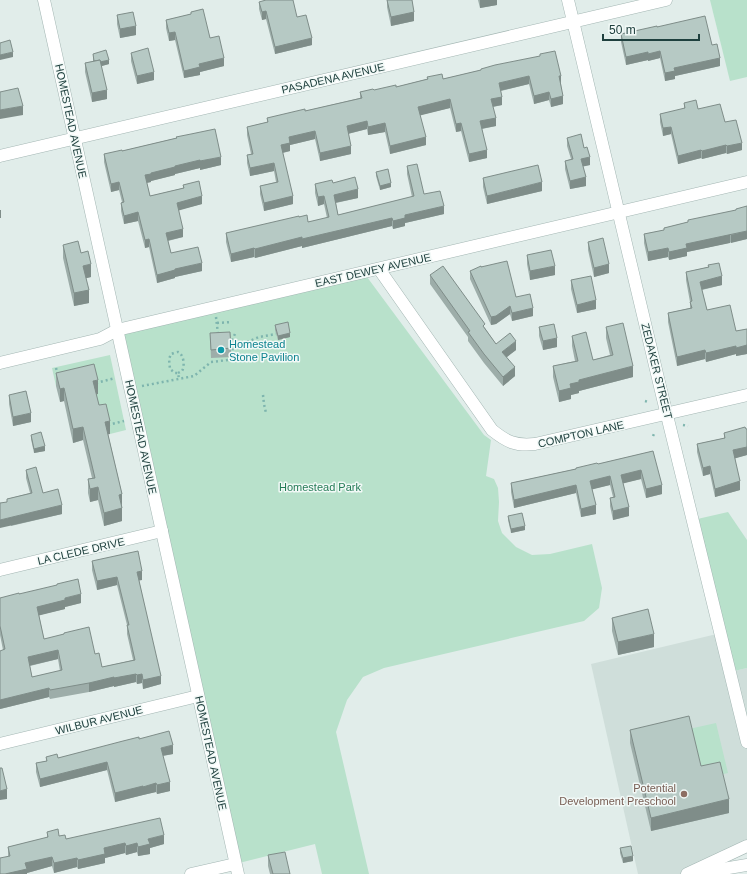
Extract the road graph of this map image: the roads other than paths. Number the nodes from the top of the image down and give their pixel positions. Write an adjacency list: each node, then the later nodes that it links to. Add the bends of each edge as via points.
1 (44, 0): 5 (street, HOMESTEAD AVENUE)
2 (568, 0): 4 (street, ZEDAKER STREET)
3 (666, 0): 4 (street, PASADENA AVENUE)
4 (573, 22): 5 (street, PASADENA AVENUE); 8 (street, ZEDAKER STREET)
5 (75, 138): 6 (street, PASADENA AVENUE); 10 (street, HOMESTEAD AVENUE)
6 (0, 156)
7 (747, 182): 8 (street, EAST DEWEY AVENUE)
8 (618, 212): 9 (street, EAST DEWEY AVENUE); 13 (street, ZEDAKER STREET)
9 (379, 269): 10 (street, EAST DEWEY AVENUE); 13 (street, COMPTON LANE, via 492,430 502,439 524,445 535,444)
10 (117, 330): 11 (street, EAST DEWEY AVENUE, via 100,339); 14 (street, HOMESTEAD AVENUE)
11 (0, 363)
12 (747, 395): 13 (street, COMPTON LANE)
13 (667, 414): 17 (street, ZEDAKER STREET)
14 (162, 531): 15 (street, LA CLEDE DRIVE); 16 (street, HOMESTEAD AVENUE)
15 (0, 570)
16 (198, 696): 18 (street, WILBUR AVENUE); 21 (street, HOMESTEAD AVENUE)
17 (747, 742)
18 (0, 744)
19 (747, 846): 23 (street)
20 (747, 865): 24 (street)
21 (236, 869): 22 (street)
22 (192, 874)
23 (687, 874)
24 (695, 874)

